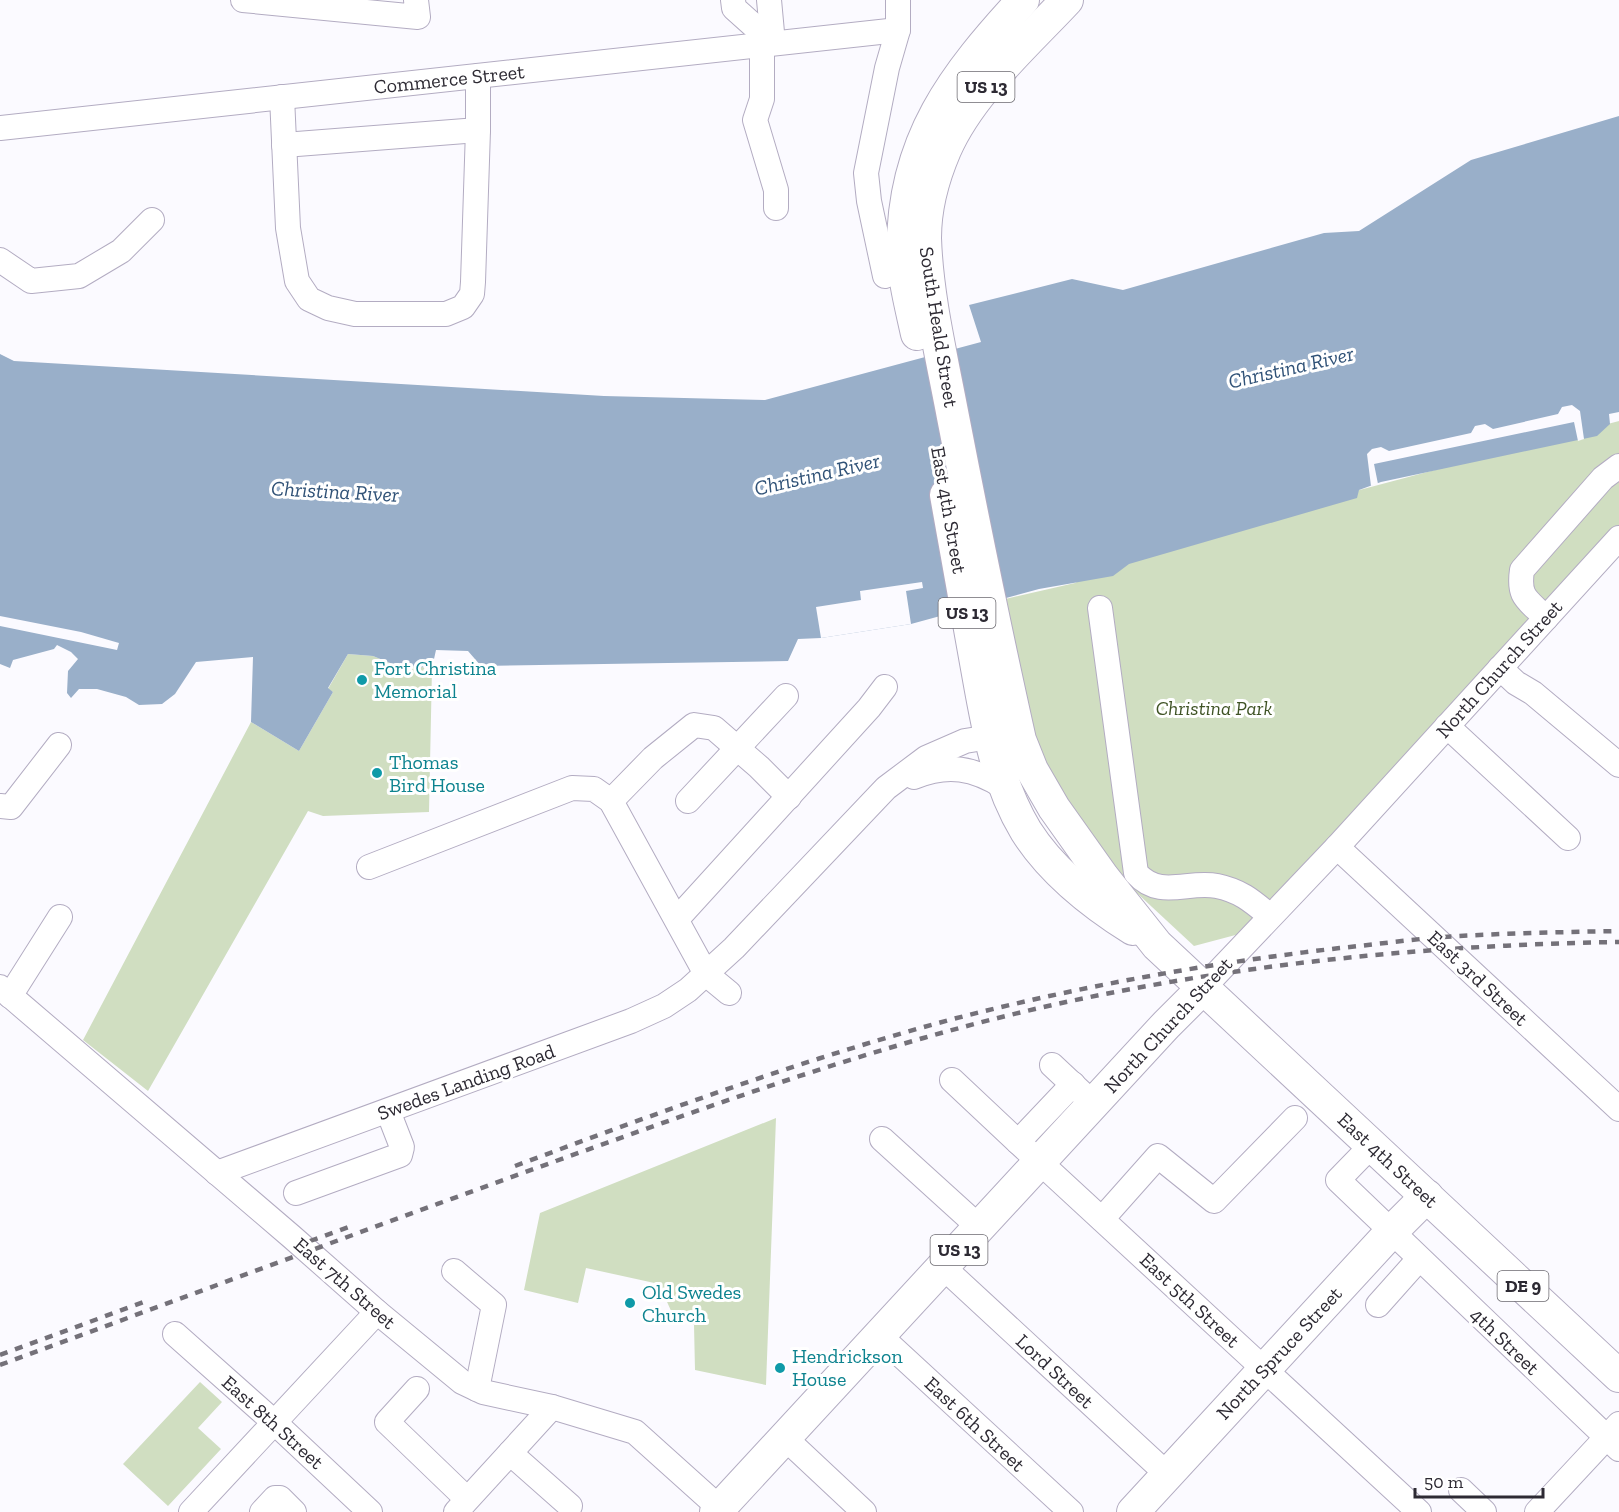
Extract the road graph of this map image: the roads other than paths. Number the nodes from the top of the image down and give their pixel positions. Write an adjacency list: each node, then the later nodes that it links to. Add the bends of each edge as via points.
1 (243, 0): 9 (street)
2 (416, 0): 9 (street, via 418,17)
3 (733, 0): 11 (street, via 734,8)
4 (769, 0): 11 (street)
5 (898, 0): 10 (street)
6 (1002, 0): 12 (main road)
7 (1023, 0): 12 (main road, South Heald Street / US 13)
8 (1067, 0): 18 (main road, South Heald Street / US 13, via 970,105)
9 (282, 2)
10 (898, 30): 11 (street, Commerce Street); 22 (street, via 866,173)
11 (768, 44): 13 (street, Commerce Street); 19 (street, via 762,99 755,120 776,190)
12 (968, 62): 18 (main road, South Heald Street / US 13, via 921,145)
13 (478, 76): 14 (street, Commerce Street); 16 (street)
14 (282, 97): 15 (street, Commerce Street); 17 (street)
15 (0, 128)
16 (478, 130): 17 (street); 17 (street, via 472,294 463,307 446,314 355,314 309,299 297,281 291,253)
17 (284, 145)
18 (919, 190): 27 (main road, South Heald Street / US 13, via 930,288); 31 (main road, East 4th Street / US 13, via 904,206 906,282)
19 (776, 208)
20 (152, 220): 21 (street, via 121,251 79,276 31,281)
21 (0, 260)
22 (885, 276)
23 (1619, 466): 26 (street, via 1602,478 1522,570 1520,587)
24 (1619, 538): 26 (street, North Church Street)
25 (1100, 608): 46 (street, via 1136,873 1160,888 1215,885 1238,892)
26 (1546, 618): 28 (street, North Church Street)
27 (995, 626): 33 (main road, East 4th Street / US 13)
28 (1500, 668): 32 (street, North Church Street); 36 (street)
29 (885, 687): 39 (street)
30 (786, 696): 35 (street)
31 (987, 723): 33 (street, Swedes Landing Road); 37 (main road, East 4th Street / US 13); 38 (street, Swedes Landing Road, via 975,738 926,758)
32 (1447, 726): 43 (street); 44 (street, North Church Street)
33 (1020, 740): 49 (main road, East 4th Street / US 13, via 1054,808)
34 (59, 745): 42 (street, via 11,807)
35 (737, 748): 39 (street); 40 (street, via 714,728 694,725 653,758); 41 (street)
36 (1619, 765)
37 (1004, 787): 38 (street, Swedes Landing Road, via 981,775 948,768); 49 (main road, East 4th Street / US 13, via 1026,831 1045,857 1101,909)
38 (886, 788): 50 (street, Swedes Landing Road)
39 (789, 797): 48 (street)
40 (611, 801): 45 (street, via 594,789 572,788); 48 (street)
41 (688, 801)
42 (0, 806)
43 (1568, 838)
44 (1337, 847): 46 (street, North Church Street); 57 (street, East 3rd Street)
45 (369, 867)
46 (1270, 916): 51 (street, North Church Street)
47 (60, 917): 52 (street)
48 (677, 919): 50 (street)
49 (1157, 945): 51 (main road, East 4th Street / US 13)
50 (706, 974): 53 (street); 58 (street, Swedes Landing Road, via 664,1006 631,1021)
51 (1202, 989): 56 (main road, North Church Street / US 13); 61 (main road, East 4th Street / US 13)
52 (5, 992): 63 (street, East 7th Street)
53 (729, 993)
54 (1052, 1065): 56 (street)
55 (952, 1080): 62 (street, East 5th Street)
56 (1083, 1094): 62 (main road, North Church Street / US 13)
57 (1619, 1109)
58 (388, 1111): 63 (street, Swedes Landing Road); 64 (street, via 402,1147 400,1155)
59 (1295, 1118): 66 (street, via 1214,1201 1158,1156)
60 (882, 1139): 67 (street)
61 (1372, 1145): 65 (main road, East 4th Street / US 13); 68 (street, 4th Street, via 1338,1180)
62 (1029, 1152): 66 (street, East 5th Street); 67 (main road, North Church Street / US 13)
63 (217, 1173): 73 (street, East 7th Street)
64 (296, 1193)
65 (1427, 1196): 68 (main road, North Spruce Street); 77 (main road, East 4th Street / DE 9)
66 (1102, 1219): 76 (street, East 5th Street)
67 (979, 1227): 70 (main road, North Church Street / US 13)
68 (1391, 1232): 69 (street, 4th Street); 76 (main road, North Spruce Street)
69 (1419, 1258): 72 (street); 82 (street, 4th Street)
70 (943, 1267): 75 (main road, North Church Street / US 13); 85 (street, Lord Street)
71 (454, 1271): 79 (street, via 494,1305)
72 (1378, 1305)
73 (377, 1312): 79 (street, East 7th Street, via 462,1382); 81 (street)
74 (175, 1334): 81 (street, East 8th Street)
75 (880, 1336): 83 (main road, North Church Street / US 13); 95 (street, East 6th Street)
76 (1264, 1370): 85 (main road, North Spruce Street); 97 (street, East 5th Street)
77 (1619, 1376)
78 (417, 1389): 87 (street, via 387,1422)
79 (477, 1389): 80 (street, East 7th Street)
80 (552, 1407): 84 (street); 89 (street, East 7th Street, via 635,1432)
81 (274, 1422): 90 (street); 93 (street, East 8th Street)
82 (1615, 1437): 99 (street)
83 (785, 1438): 89 (main road, North Church Street / US 13); 94 (street)
84 (510, 1453): 87 (street); 88 (street)
85 (1167, 1474): 96 (main road, North Spruce Street)
86 (1461, 1490): 98 (street)
87 (461, 1506)
88 (570, 1506)
89 (720, 1511)
90 (191, 1512)
91 (262, 1512): 92 (street, via 274,1498 280,1498)
92 (294, 1512)
93 (370, 1512)
94 (864, 1512)
95 (1071, 1512)
96 (1133, 1512)
97 (1419, 1512)
98 (1484, 1512)
99 (1537, 1512)

